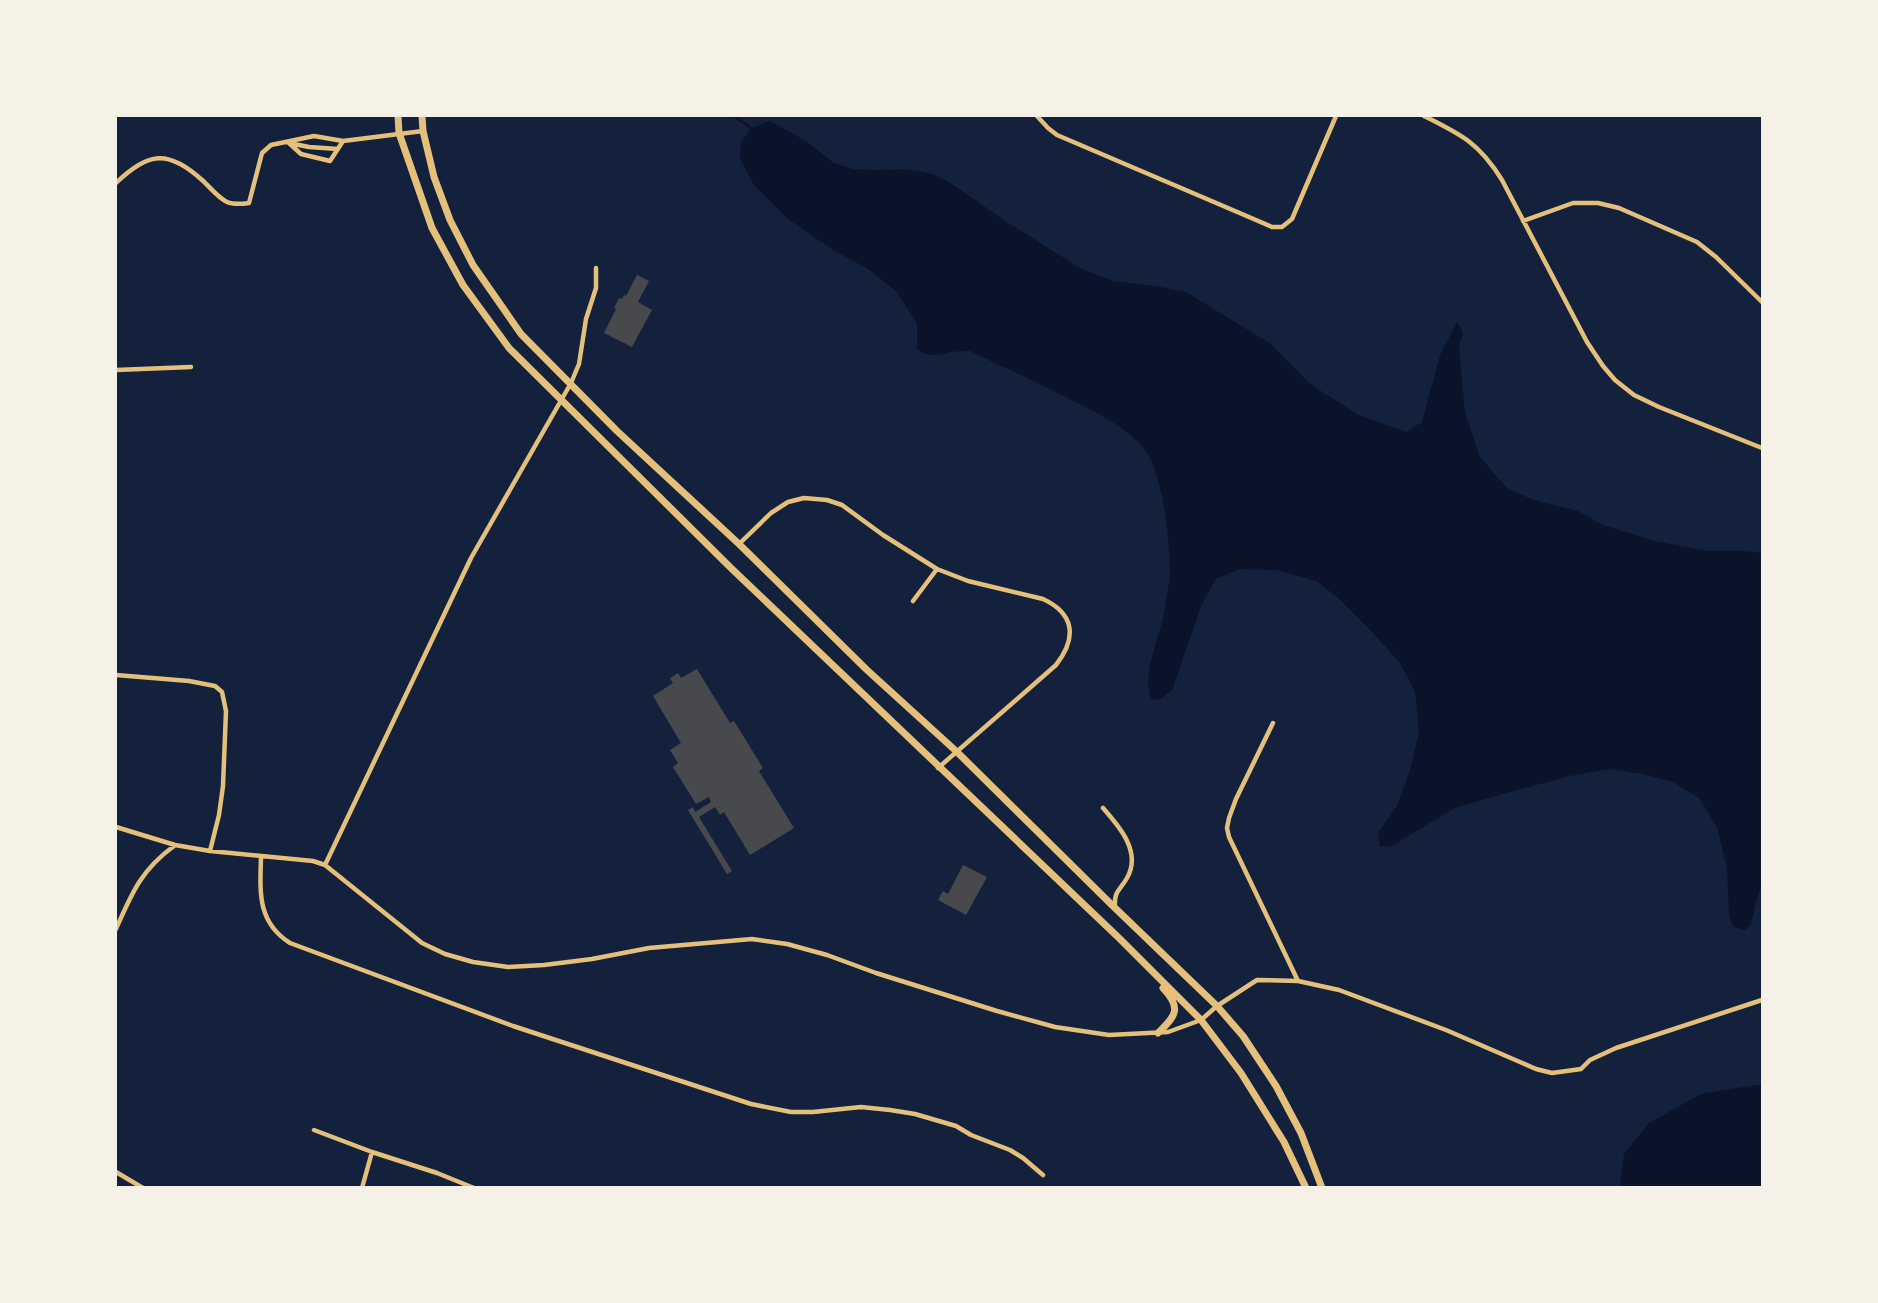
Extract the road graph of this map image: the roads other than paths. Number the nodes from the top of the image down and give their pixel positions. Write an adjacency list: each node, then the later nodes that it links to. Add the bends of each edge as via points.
1 (398, 116): 7 (main road)
2 (422, 116): 6 (main road)
3 (1037, 116): 4 (street, via 1057,135 1282,227 1292,219)
4 (1336, 116)
5 (1424, 116): 12 (street, via 1470,141 1489,159)
6 (423, 131): 7 (street); 17 (main road, via 450,220 473,265 521,334)
7 (400, 133): 8 (street); 18 (main road, via 432,228 463,285 509,348)
8 (343, 141): 9 (street, via 314,136); 10 (street)
9 (288, 142): 10 (street); 10 (street, via 301,154 330,161); 11 (street, via 271,145 262,153 249,203 226,202 183,163 171,158 147,160)
10 (338, 149)
11 (116, 183)
12 (1523, 221): 14 (street, via 1573,203 1619,208 1698,242); 19 (street, via 1587,342 1615,380 1659,407)
13 (596, 268): 17 (street, via 596,288)
14 (1762, 302)
15 (191, 367): 16 (street)
16 (116, 370)
17 (571, 383): 18 (street); 20 (main road)
18 (562, 398): 26 (main road); 32 (street, via 471,558)
19 (1762, 448)
20 (739, 544): 21 (street, via 788,502 827,500 842,505); 25 (main road)
21 (937, 569): 22 (street); 25 (street, via 1043,598 1060,610 1070,632 1065,654 1056,665)
22 (913, 601)
23 (116, 675): 30 (street, via 198,682 222,692 226,711 223,786)
24 (1273, 723): 36 (street, via 1227,828)
25 (956, 751): 26 (street); 33 (main road)
26 (939, 768): 35 (main road)
27 (1103, 808): 33 (street, via 1126,839 1132,857 1129,875 1114,895)
28 (116, 827): 29 (street)
29 (174, 845): 30 (street); 34 (street, via 147,869)
30 (210, 851): 31 (street)
31 (261, 857): 32 (street); 44 (street, via 265,915 278,936 289,943 513,1026 751,1104 791,1112 890,1110 941,1121 1010,1150)
32 (325, 865): 40 (street, via 422,943 474,962 508,967 544,965 649,948 752,939 827,955 1055,1027 1109,1035)
33 (1115, 908): 38 (main road)
34 (116, 929)
35 (1119, 938): 39 (main road); 40 (main road, via 1125,951 1175,1004 1174,1016)
36 (1298, 981): 37 (street, via 1339,990 1552,1073 1581,1069 1616,1048); 38 (street, via 1257,980)
37 (1762, 1000)
38 (1217, 1006): 39 (street); 49 (main road, via 1276,1086)
39 (1201, 1020): 40 (street); 48 (main road, via 1241,1073)
40 (1158, 1034)
41 (314, 1130): 42 (street)
42 (372, 1152): 46 (street); 47 (street)
43 (116, 1172): 45 (street)
44 (1043, 1175)
45 (143, 1188)
46 (362, 1188)
47 (474, 1188)
48 (1306, 1188)
49 (1322, 1188)

